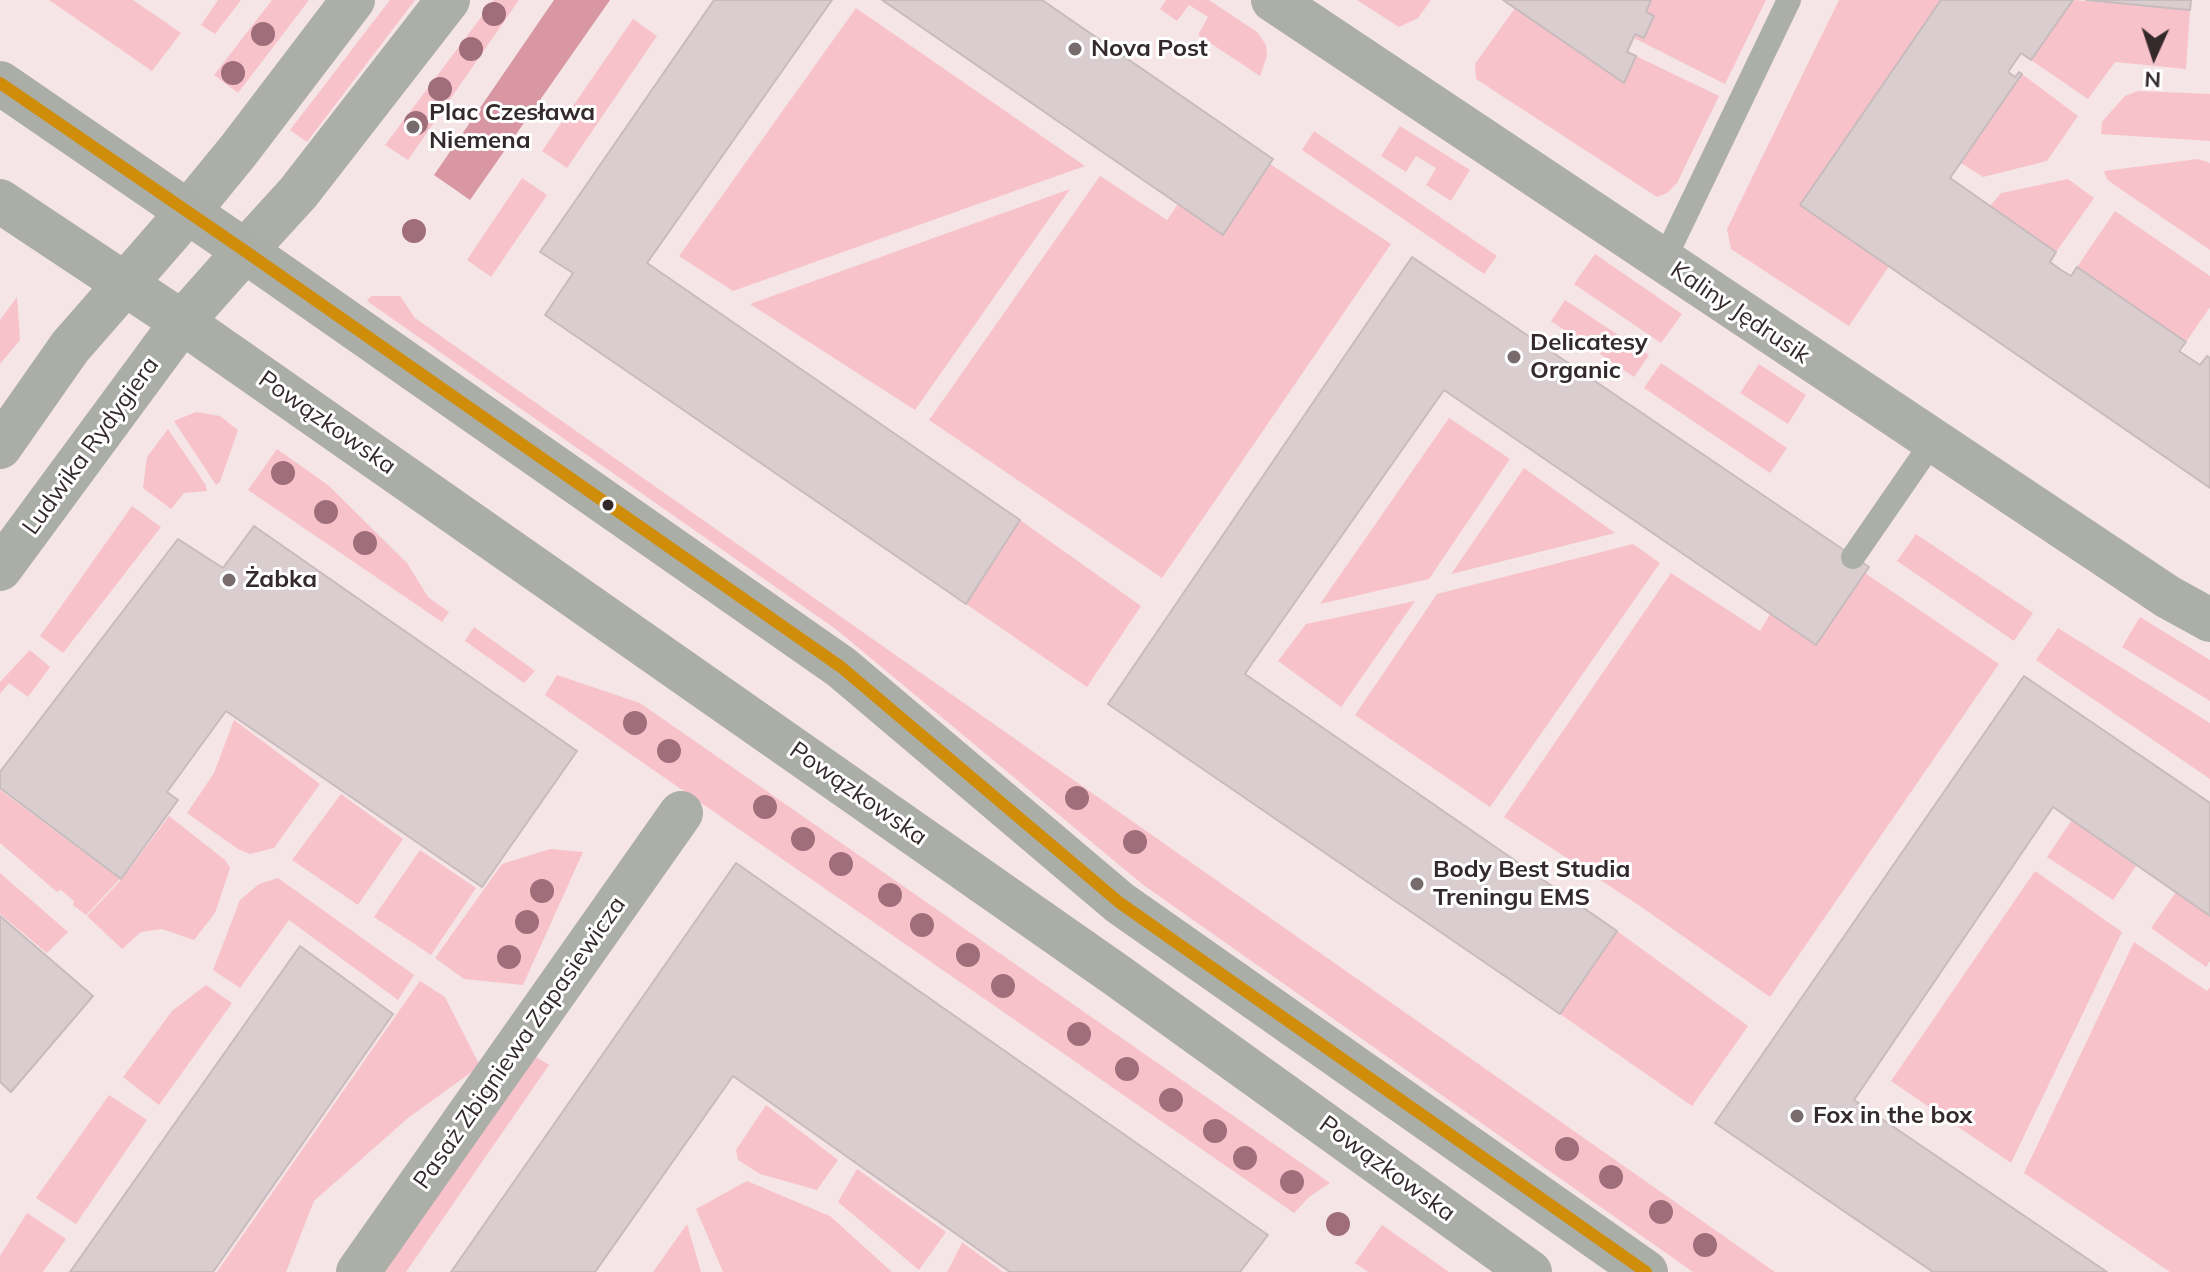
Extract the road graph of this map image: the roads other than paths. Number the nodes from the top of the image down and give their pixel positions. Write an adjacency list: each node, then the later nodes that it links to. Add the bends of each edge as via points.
1 (353, 0): 7 (street)
2 (448, 0): 8 (street, via 298,193)
3 (1273, 0): 9 (street, Kaliny Jędrusik)
4 (1789, 0): 9 (lane)
5 (0, 83): 7 (main road)
6 (0, 201): 10 (main road, Powązkowska)
7 (188, 212): 8 (main road); 10 (main road)
8 (245, 251): 11 (main road); 20 (main road, via 841,667 1120,903)
9 (1663, 262): 12 (street, Kaliny Jędrusik)
10 (125, 283): 11 (main road, Powązkowska); 13 (main road, via 70,347)
11 (182, 322): 15 (main road, Ludwika Rydygiera); 19 (main road, Powązkowska, via 1102,965)
12 (1933, 441): 14 (lane); 16 (street, Kaliny Jędrusik)
13 (0, 447)
14 (1853, 557)
15 (0, 569)
16 (2210, 620)
17 (681, 813): 18 (street, Pasaż Zbigniewa Zapasiewicza)
18 (358, 1272)
19 (1530, 1272)
20 (1646, 1272)

